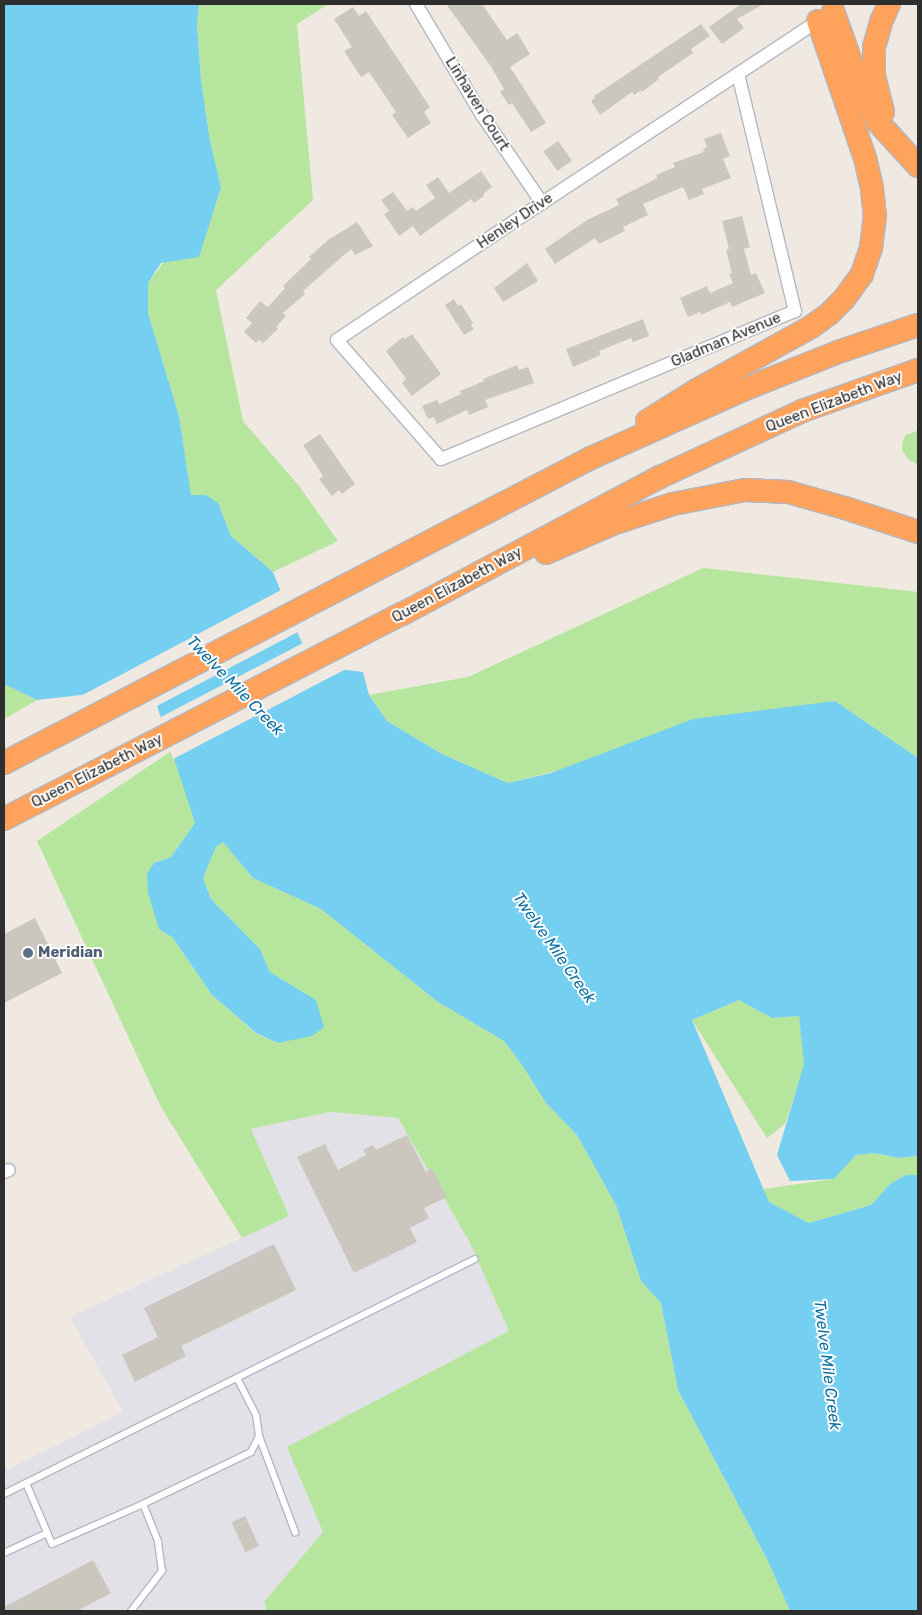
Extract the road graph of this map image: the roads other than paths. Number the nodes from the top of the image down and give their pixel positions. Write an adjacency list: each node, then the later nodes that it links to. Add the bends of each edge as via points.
1 (416, 4): 6 (street, Linhaven Court, via 482,115)
2 (889, 4): 5 (highway, via 880,22 874,47 874,75 888,126)
3 (825, 16): 4 (street, Henley Drive); 5 (highway, via 877,121); 10 (highway, via 872,188 875,217 871,248 862,274 829,314 811,327 667,408)
4 (738, 74): 6 (street, Henley Drive); 9 (street, Gladman Avenue, via 795,311 441,459)
5 (912, 160)
6 (542, 203): 9 (street, Henley Drive, via 337,340)
7 (918, 325): 10 (highway, via 745,389)
8 (918, 370): 12 (highway, Queen Elizabeth Way, via 802,411 660,477)
9 (434, 451)
10 (591, 458): 13 (highway)
11 (918, 532): 12 (highway, via 788,492 745,490 673,504 612,524)
12 (402, 614): 14 (highway, Queen Elizabeth Way)
13 (4, 763)
14 (4, 820)
15 (475, 1259): 16 (lane)
16 (237, 1378): 17 (lane, via 256,1415); 18 (lane)
17 (259, 1436): 20 (lane, via 251,1452); 21 (lane)
18 (26, 1483): 19 (lane); 22 (lane)
19 (4, 1494)
20 (143, 1504): 22 (lane, via 52,1544); 24 (lane, via 158,1540 162,1571)
21 (294, 1532)
22 (47, 1533): 23 (lane)
23 (4, 1553)
24 (131, 1611)

